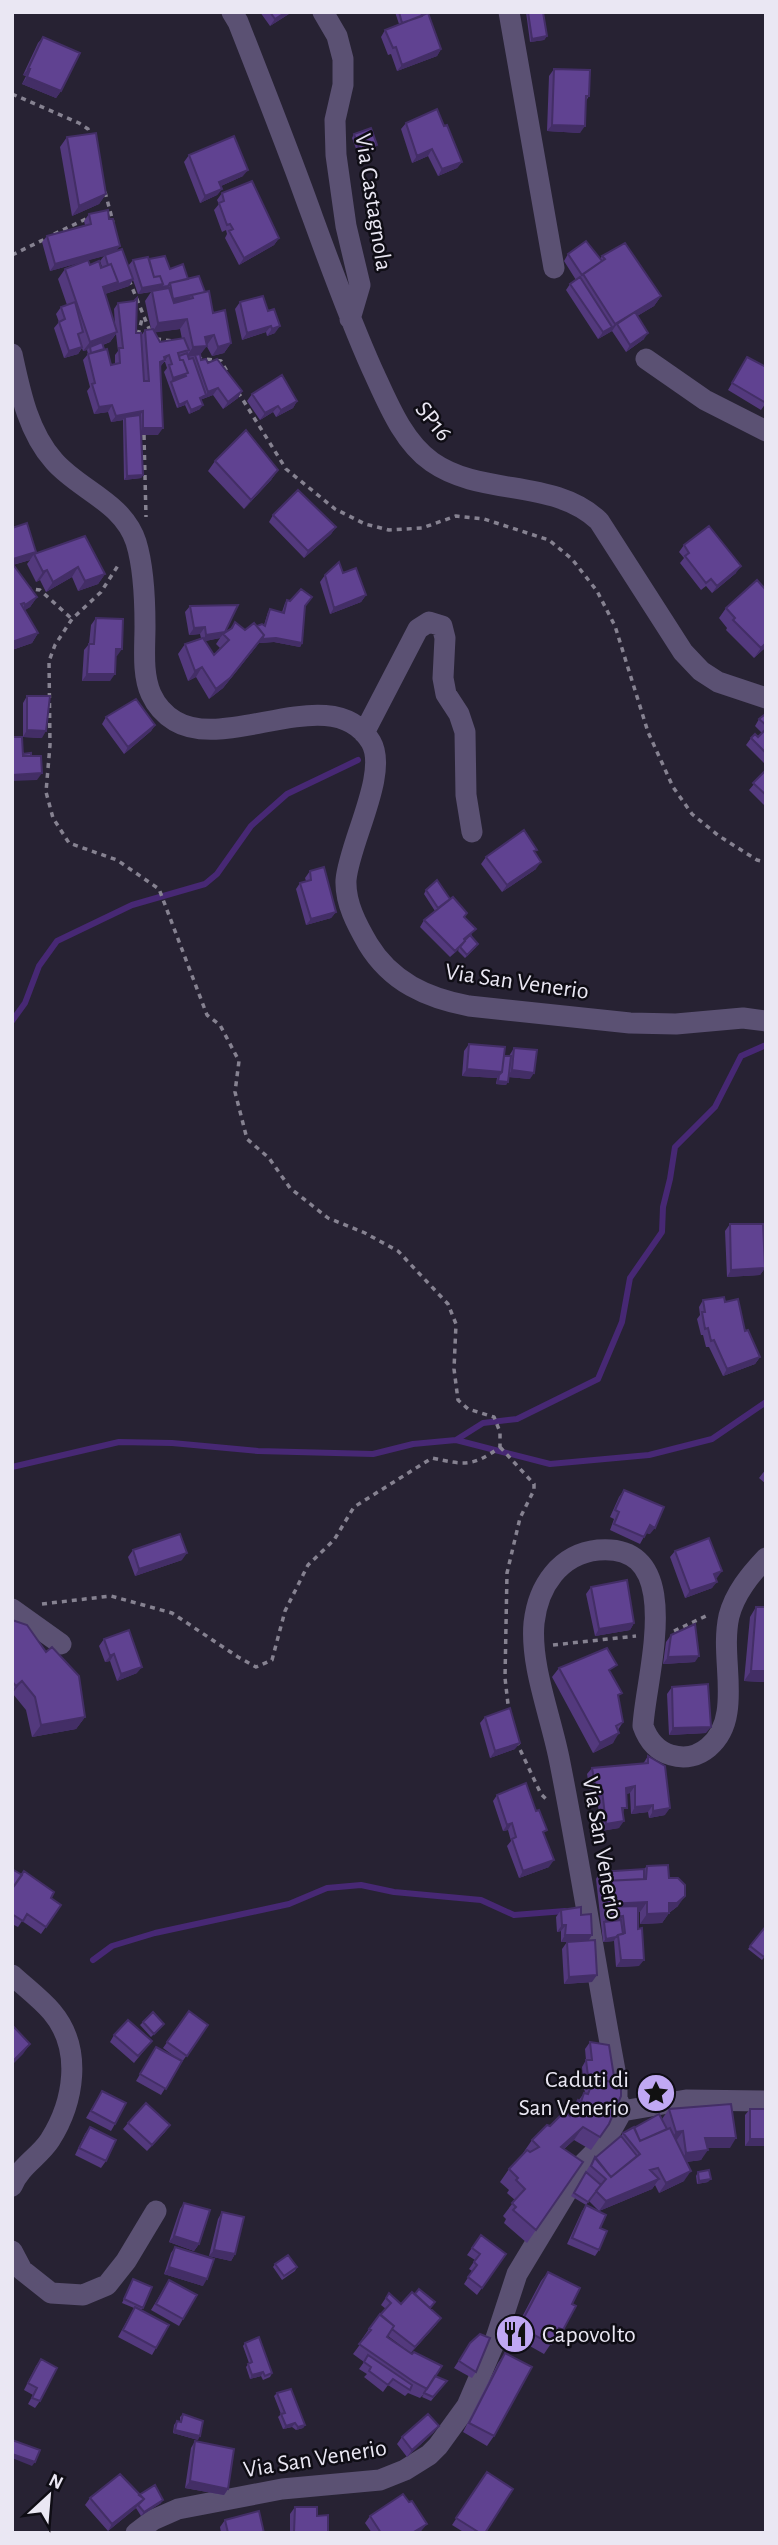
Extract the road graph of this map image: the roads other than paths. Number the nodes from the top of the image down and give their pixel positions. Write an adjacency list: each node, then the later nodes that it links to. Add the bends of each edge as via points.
1 (232, 12): 5 (street, SP16 / SP16)
2 (323, 12): 5 (street, Via Castagnola, via 343,59 335,120 336,155 360,285)
3 (509, 12): 4 (street)
4 (554, 268)
5 (350, 319): 9 (street, SP16 / SP16, via 403,430 432,462 455,475 530,490 587,509 600,521 683,652 718,682)
6 (12, 354): 10 (street, via 39,443 56,464 116,511 132,533 145,599 145,670 156,704 176,722 200,729 320,715 338,717)
7 (646, 359): 8 (street, via 705,400)
8 (766, 431)
9 (766, 698)
10 (364, 733): 11 (street, via 418,629 429,622 442,626 446,694 465,732); 12 (street, Via San Venerio, via 376,754 375,771 351,853 346,881 349,902 371,948 401,980 422,992 469,1006 630,1023)
11 (472, 832)
12 (766, 1021)
13 (766, 1558): 18 (street, Via San Venerio, via 749,1576 730,1615 727,1713 717,1739 698,1754 678,1757 664,1753 647,1737 643,1726 656,1601 641,1564 631,1556 602,1550 582,1552 561,1564 537,1607 533,1648 583,1877)
14 (12, 1609): 15 (street)
15 (61, 1644)
16 (12, 1975): 19 (street, via 53,2013 67,2040 73,2072 68,2106 49,2142 16,2175)
17 (766, 2101): 18 (street, via 686,2100)
18 (622, 2111): 22 (street, Via San Venerio, via 604,2143 584,2163 517,2274 467,2406 429,2455 380,2480 282,2488 178,2509)
19 (12, 2186)
20 (156, 2211): 21 (street, via 107,2285 83,2295 51,2293)
21 (15, 2269)
22 (136, 2533)

